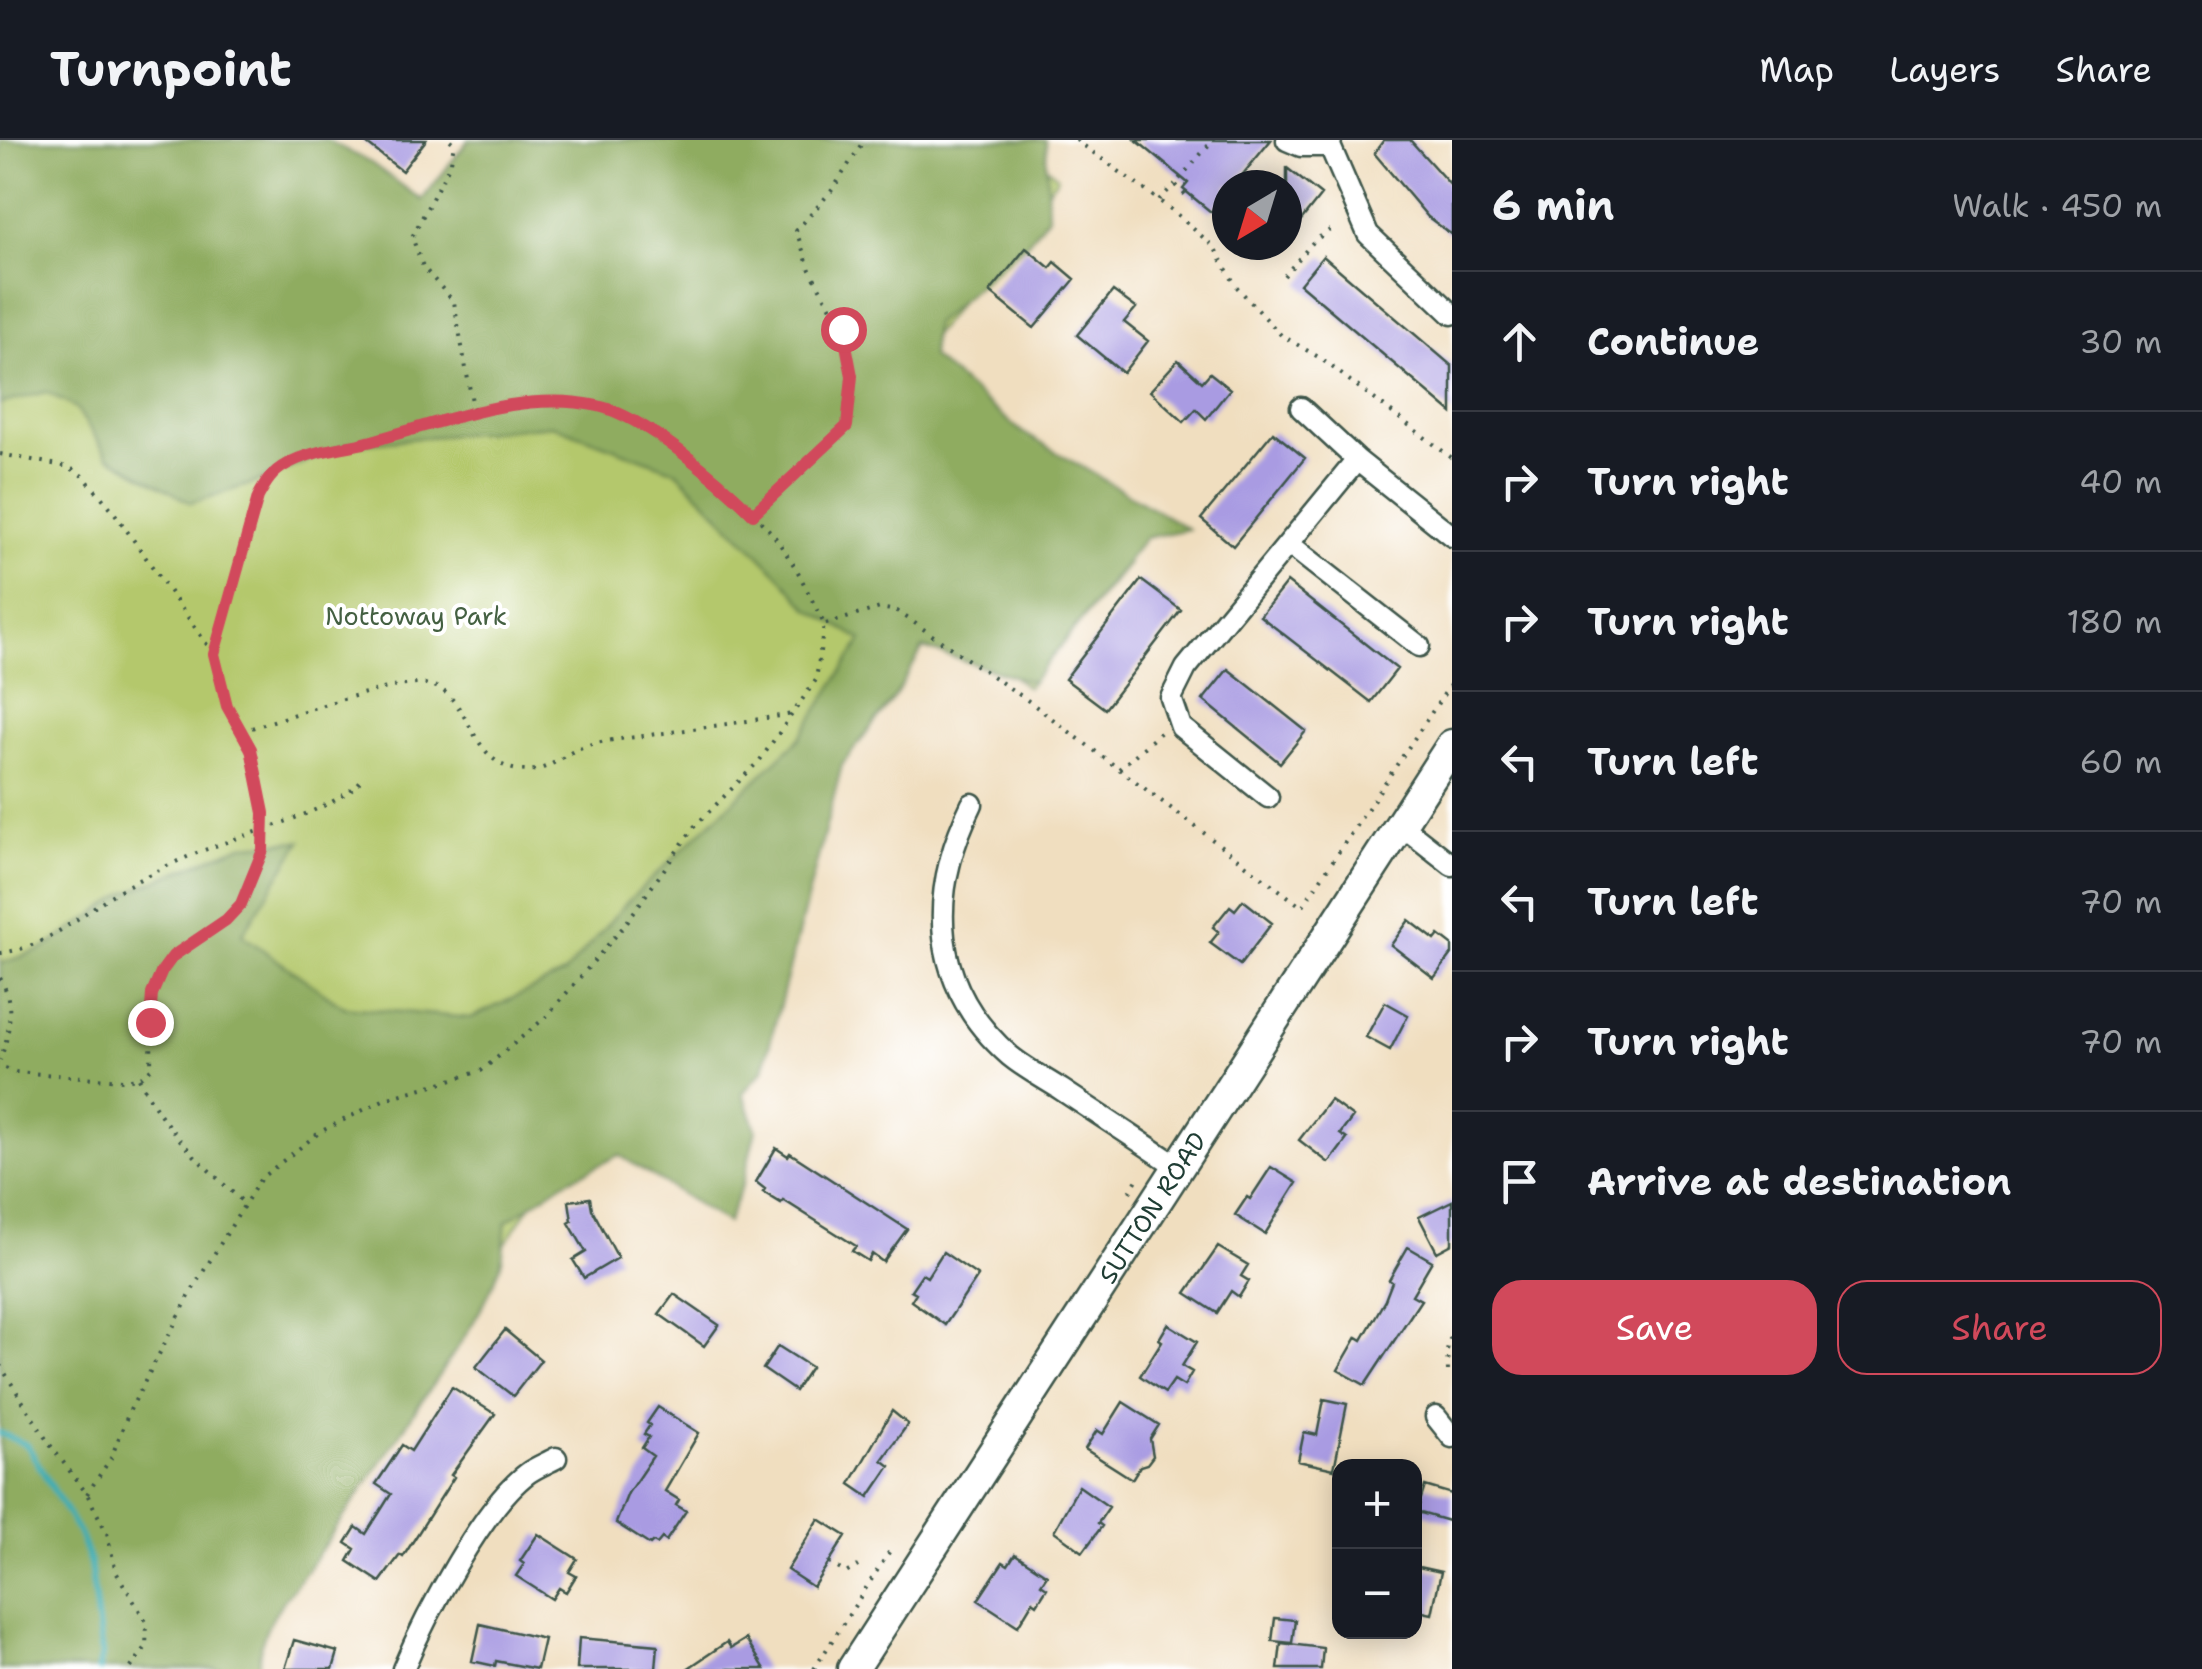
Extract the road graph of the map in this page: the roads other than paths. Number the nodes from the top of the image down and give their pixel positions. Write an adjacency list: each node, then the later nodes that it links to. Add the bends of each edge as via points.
1 (1288, 140): 2 (street, via 1302,146)
2 (1331, 143): 3 (street, via 1368,234)
3 (1452, 314)
4 (1301, 408): 5 (street)
5 (1357, 460): 6 (street); 7 (street)
6 (1452, 536)
7 (1289, 544): 8 (street); 10 (street, via 1186,668 1171,698 1181,728)
8 (1419, 646)
9 (1452, 744): 12 (street, SUTTON ROAD)
10 (1268, 797)
11 (972, 804): 14 (street, via 943,888 941,922 954,984 1012,1058)
12 (1401, 825): 13 (street); 14 (street, SUTTON ROAD)
13 (1452, 866)
14 (1178, 1167): 19 (street, SUTTON ROAD)
15 (1436, 1417): 16 (street)
16 (1452, 1437)
17 (556, 1458): 18 (street, via 530,1471 498,1505 437,1597)
18 (402, 1669)
19 (853, 1669)

